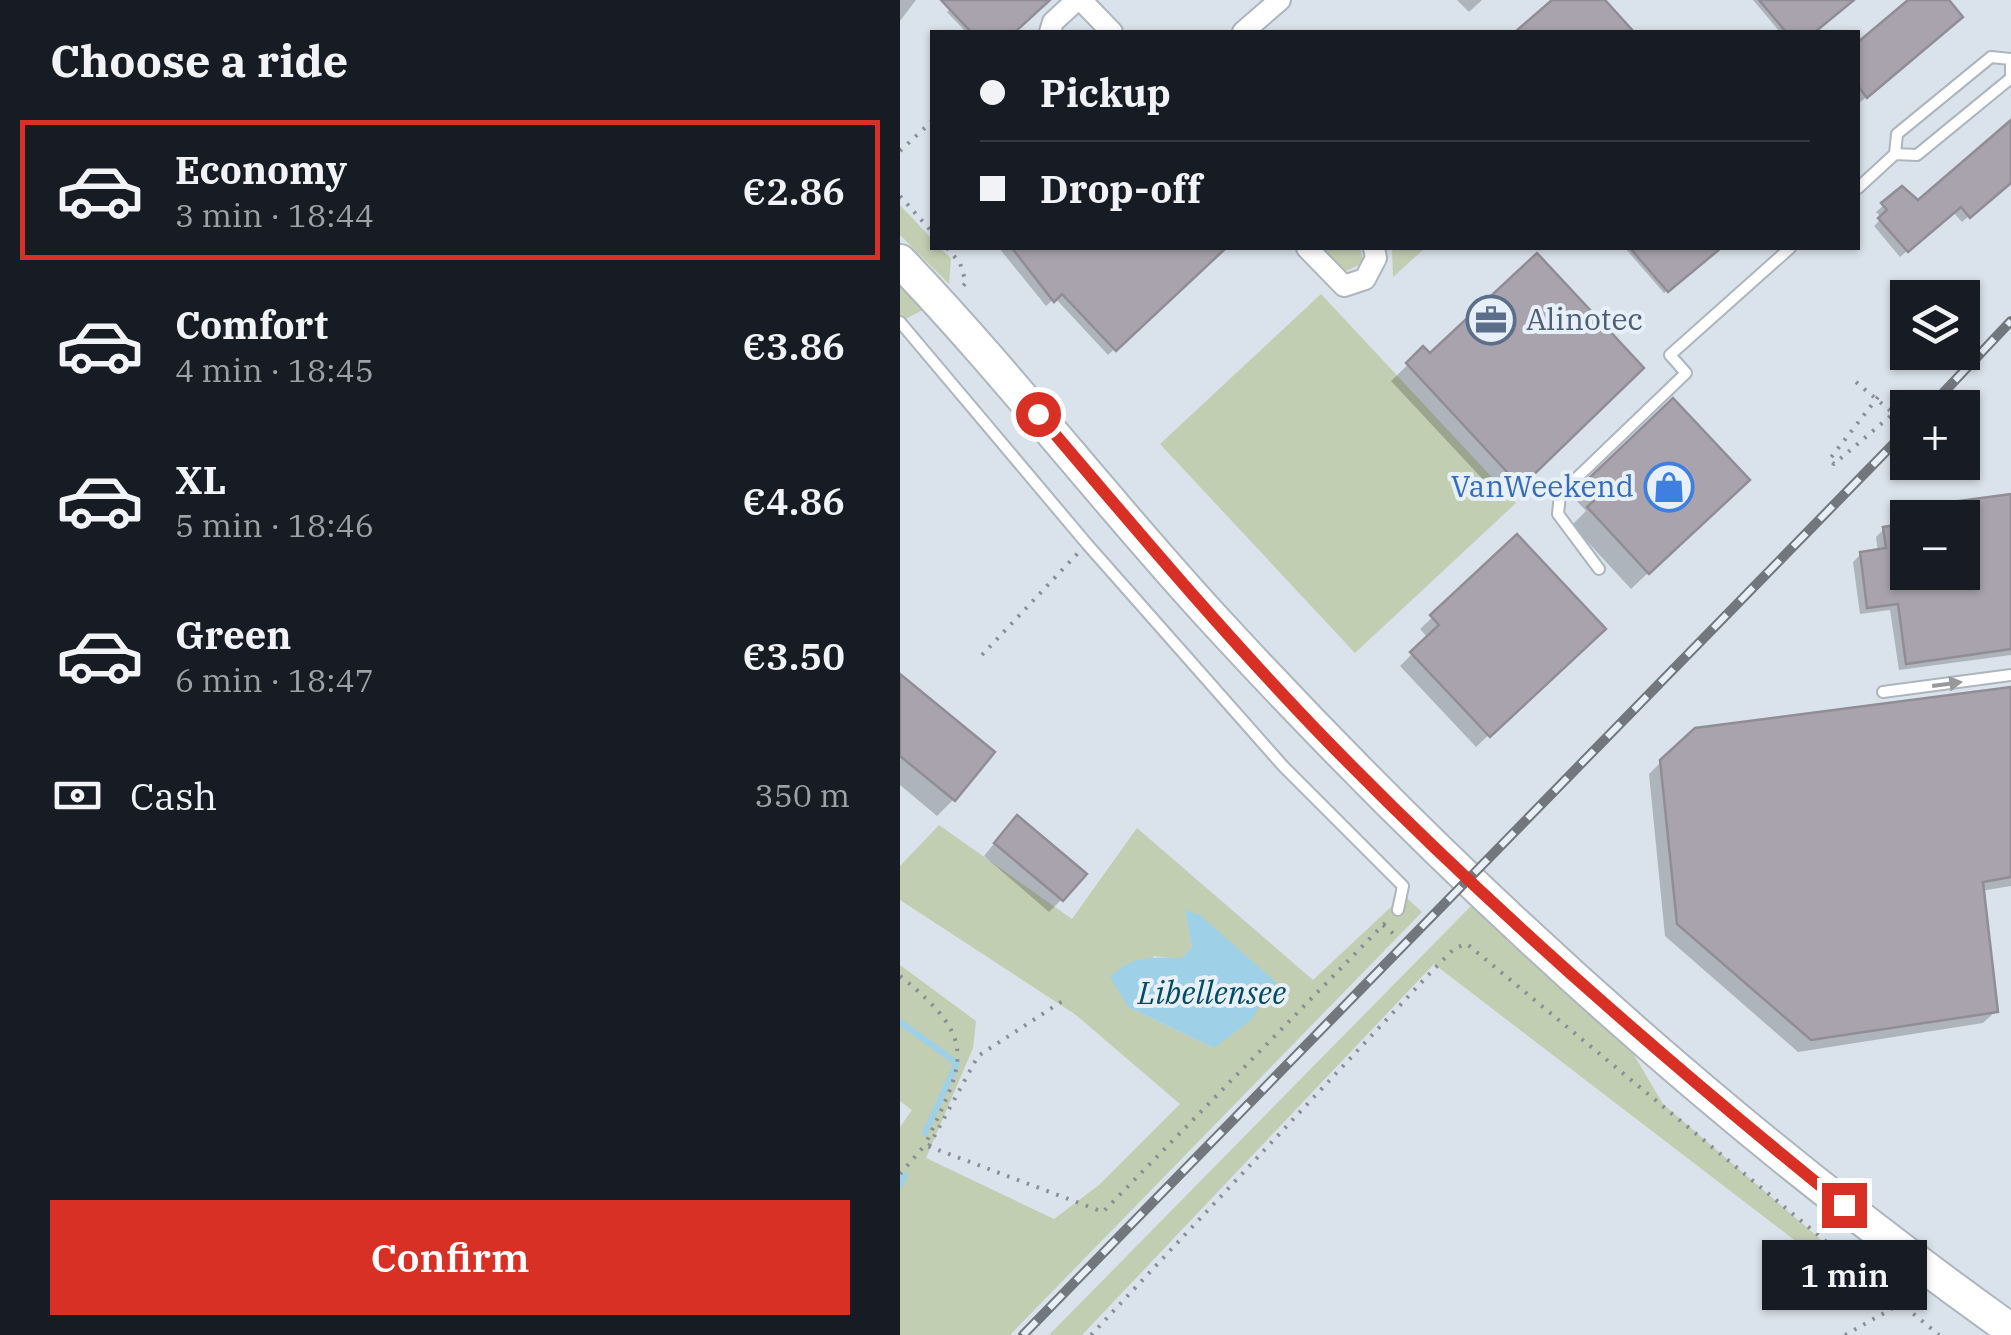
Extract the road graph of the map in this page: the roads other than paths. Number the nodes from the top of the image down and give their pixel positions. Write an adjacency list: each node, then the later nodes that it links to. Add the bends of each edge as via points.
1 (1079, 0): 3 (street); 4 (street)
2 (1280, 0): 5 (street)
3 (1051, 30)
4 (1110, 30)
5 (1245, 30)
6 (1895, 154): 6 (lane, via 1897,134 1991,57 2011,60 2011,78 1917,155); 7 (lane)
7 (1860, 186)
8 (1309, 250): 9 (street, via 1344,286 1365,279)
9 (1374, 250)
10 (1788, 250): 13 (lane, via 1670,355 1686,373 1560,494 1558,514)
11 (900, 262): 17 (main road, via 1219,626 1441,854 1684,1075)
12 (900, 322): 16 (lane, via 1283,766 1403,886)
13 (1599, 569)
14 (2011, 675): 15 (lane, one-way to 14)
15 (1884, 692)
16 (1398, 910)
17 (1920, 1266): 18 (main road); 19 (main road)
18 (2011, 1330)
19 (1992, 1335)

